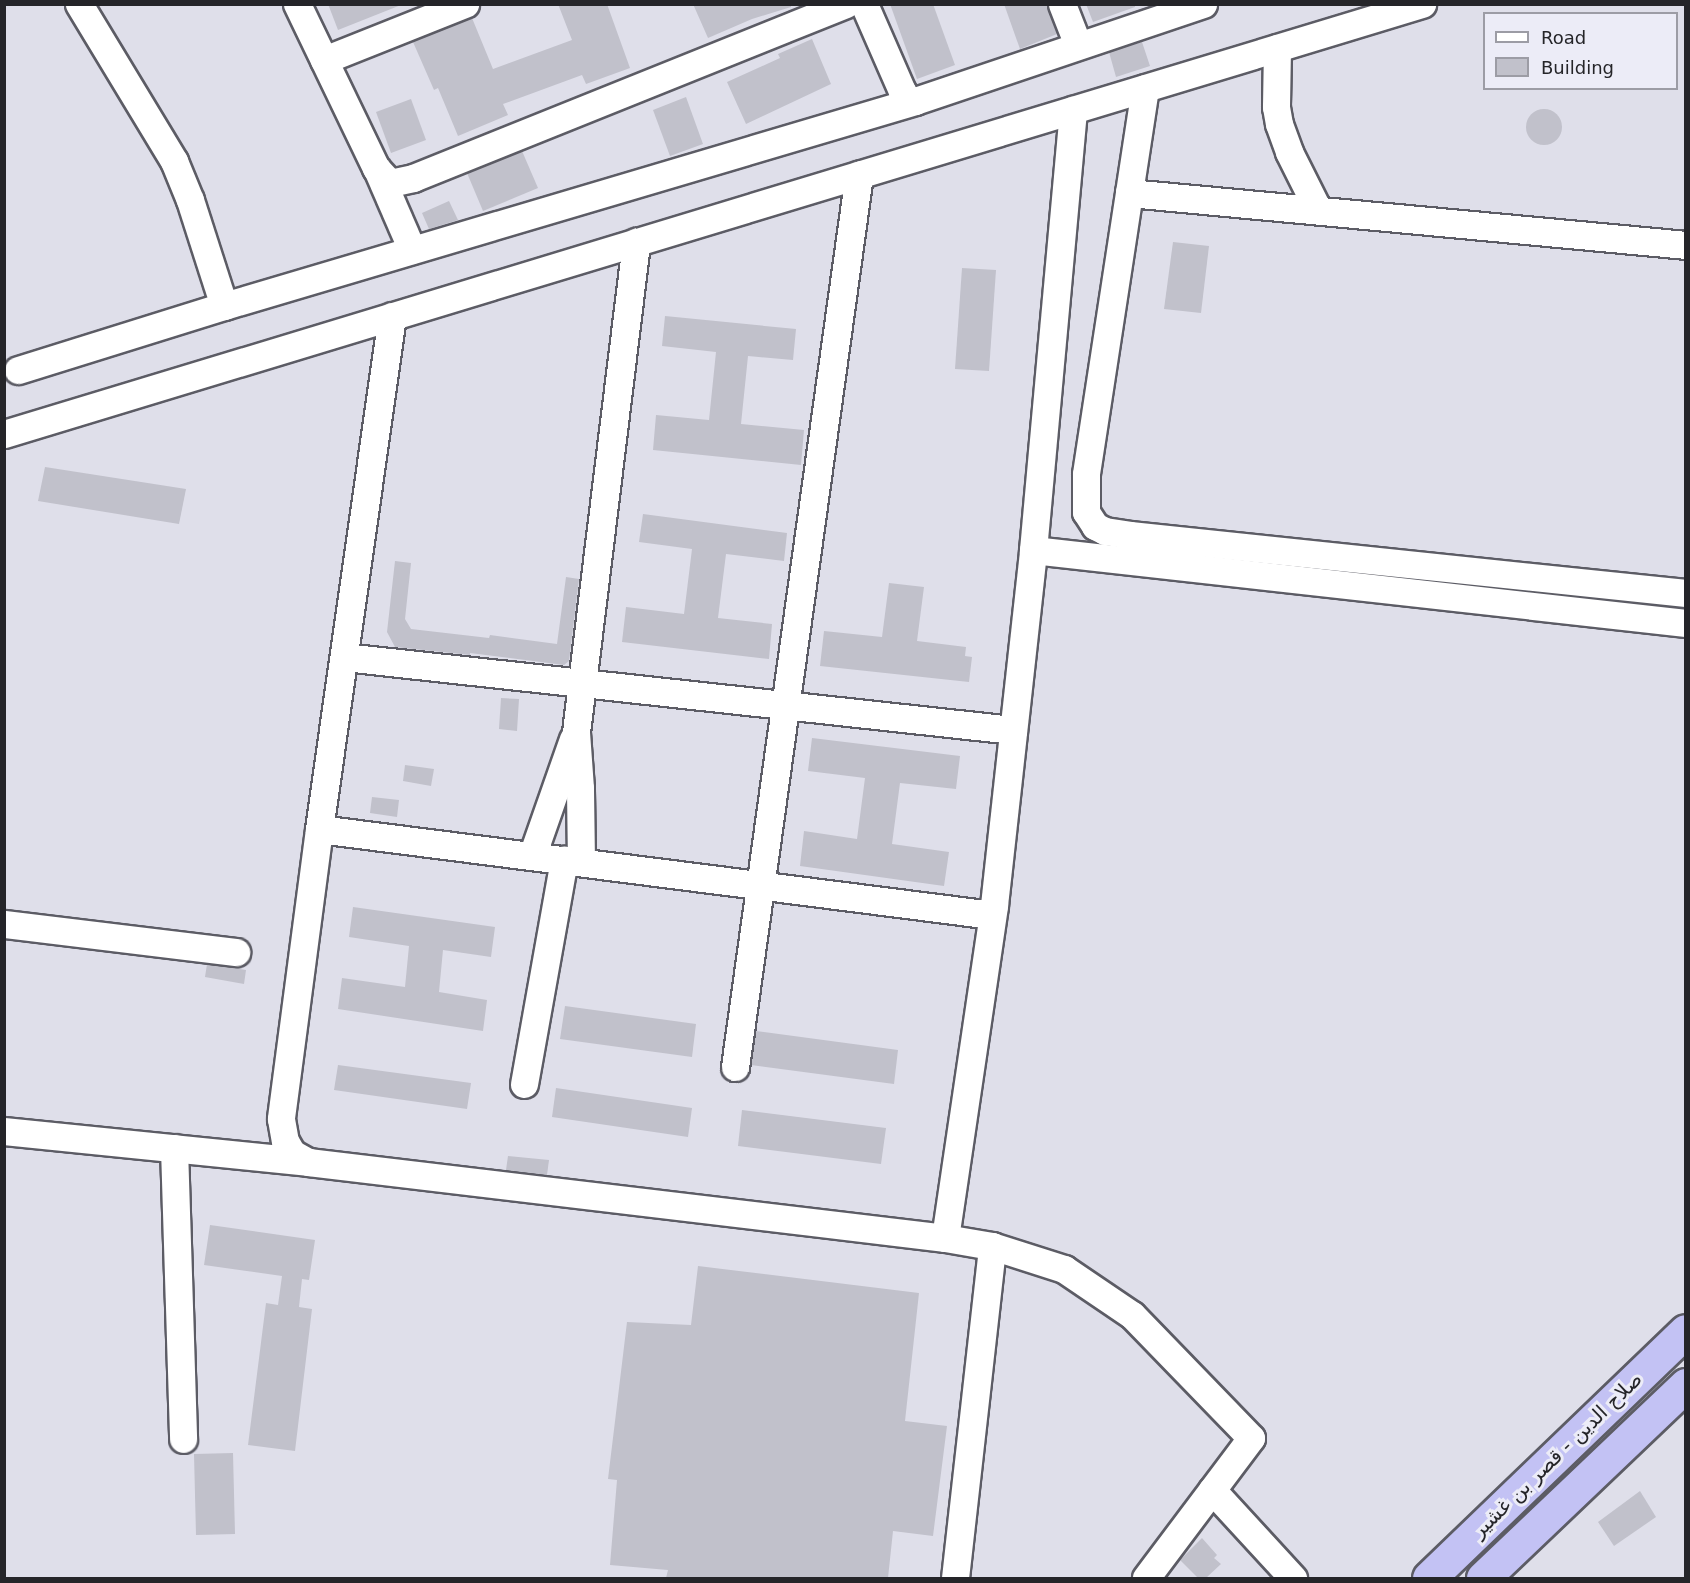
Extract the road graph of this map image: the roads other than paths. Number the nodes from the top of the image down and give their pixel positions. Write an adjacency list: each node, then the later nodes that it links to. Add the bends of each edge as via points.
1 (79, 4): 22 (street, via 174,160)
2 (297, 4): 11 (street)
3 (465, 4): 11 (street)
4 (845, 4): 15 (street, via 413,178 390,183)
5 (864, 4): 13 (street, via 902,91 907,99)
6 (1062, 4): 9 (street)
7 (1422, 4): 10 (street)
8 (1203, 5): 9 (street)
9 (1078, 45): 13 (street)
10 (1277, 48): 12 (street); 18 (street, via 1279,124)
11 (324, 60): 15 (street)
12 (1145, 88): 14 (street); 17 (street)
13 (915, 101): 21 (street)
14 (1073, 110): 16 (street); 26 (street)
15 (376, 168): 21 (street)
16 (859, 175): 19 (street); 31 (street)
17 (1129, 193): 18 (street); 27 (street, via 1086,474 1086,512 1095,526 1130,535)
18 (1317, 210): 20 (street)
19 (636, 243): 23 (street); 30 (street)
20 (1686, 245)
21 (412, 250): 22 (street)
22 (224, 306): 24 (street)
23 (392, 316): 25 (street); 29 (street)
24 (18, 370)
25 (4, 434)
26 (1033, 550): 28 (street); 32 (street)
27 (1686, 593)
28 (1686, 623)
29 (344, 657): 30 (street); 34 (street)
30 (582, 683): 31 (street); 33 (street)
31 (784, 705): 32 (street); 37 (street)
32 (1013, 730): 38 (street)
33 (576, 732): 35 (street); 36 (street, via 580,788)
34 (319, 829): 35 (street); 45 (street, via 281,1119 292,1153)
35 (532, 856): 36 (street)
36 (572, 861): 37 (street); 42 (street)
37 (759, 885): 38 (street); 41 (street)
38 (992, 915): 46 (street)
39 (4, 924): 40 (street)
40 (236, 952)
41 (735, 1067)
42 (524, 1084)
43 (4, 1131): 44 (street)
44 (174, 1148): 45 (street); 50 (street)
45 (308, 1162): 46 (street)
46 (945, 1238): 47 (street)
47 (992, 1246): 51 (street, via 1064,1269 1132,1315 1251,1438); 52 (street)
48 (1686, 1331): 55 (highway, صلاح الدين - قصر بن غشير)
49 (1686, 1385): 56 (highway)
50 (183, 1439)
51 (1212, 1490): 53 (street); 54 (street)
52 (955, 1578)
53 (1146, 1578)
54 (1293, 1578)
55 (1429, 1578)
56 (1483, 1578)

